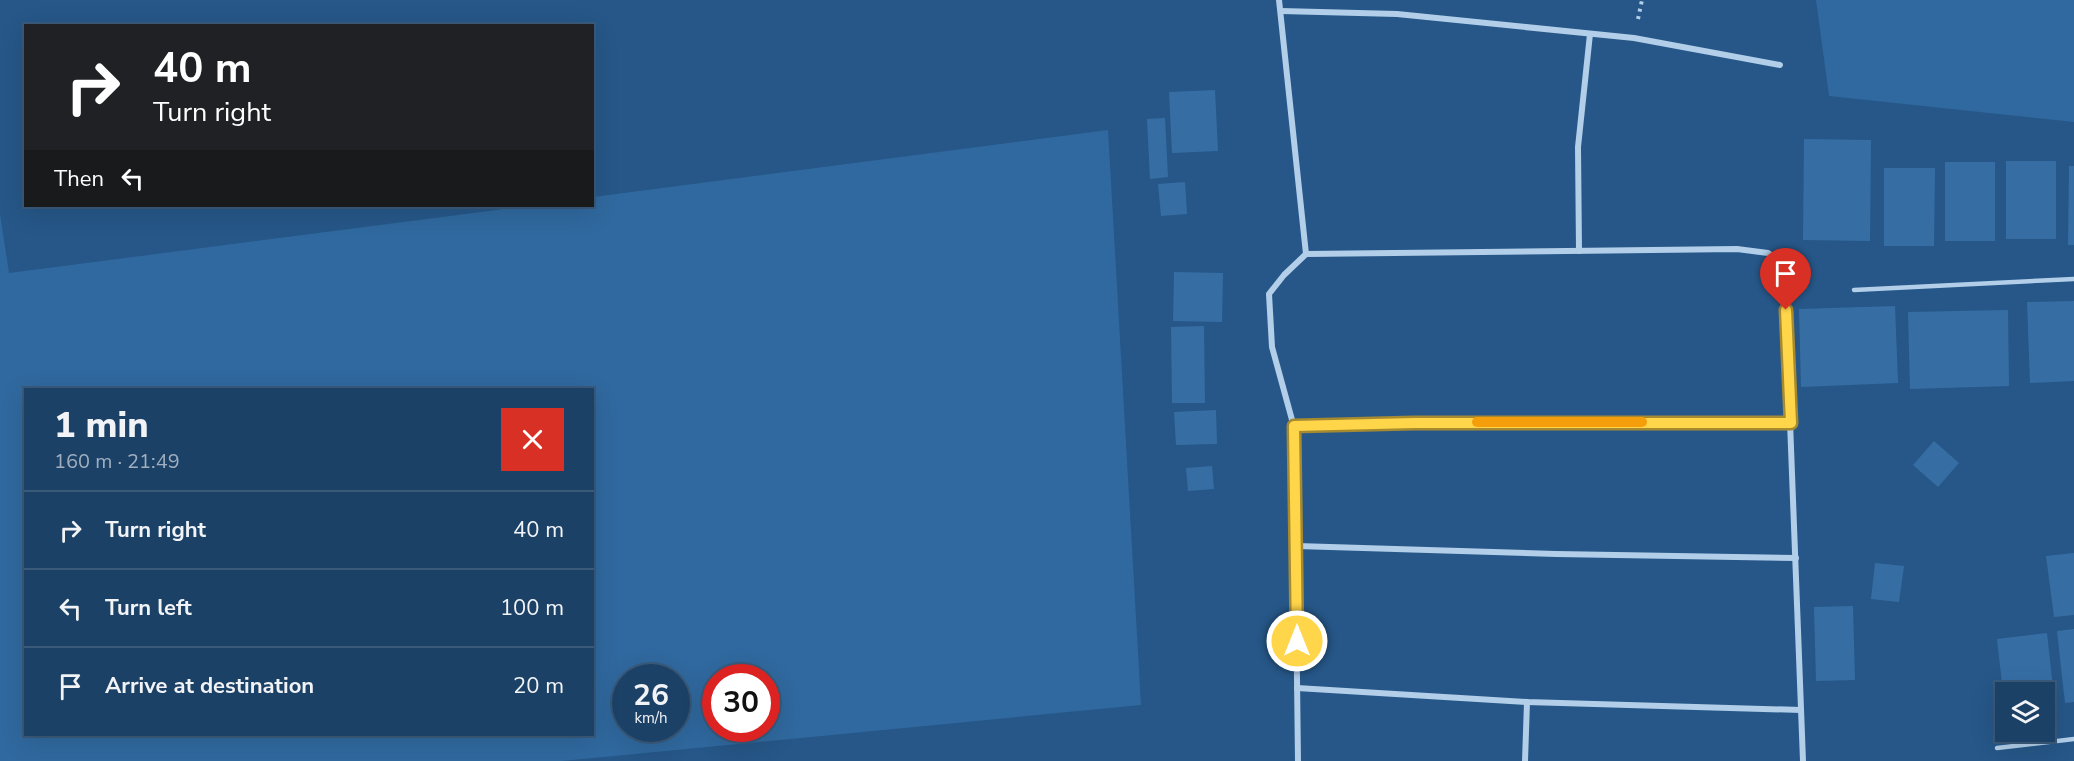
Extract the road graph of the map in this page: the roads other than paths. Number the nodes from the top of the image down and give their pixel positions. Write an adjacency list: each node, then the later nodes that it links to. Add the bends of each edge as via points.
1 (1280, 0): 2 (street)
2 (1281, 11): 3 (street, via 1397,14); 6 (street)
3 (1590, 34): 4 (street, via 1634,38); 5 (street, via 1578,147)
4 (1780, 65)
5 (1579, 251): 6 (street); 9 (street, via 1737,249 1768,253 1785,265)
6 (1306, 254): 10 (street, via 1269,294 1272,347)
7 (2074, 279): 8 (lane)
8 (1854, 290)
9 (1791, 423): 10 (street); 12 (street)
10 (1294, 426): 11 (street)
11 (1297, 546): 12 (street); 13 (street)
12 (1796, 558): 15 (street)
13 (1297, 688): 14 (street); 18 (street)
14 (1527, 702): 15 (street); 19 (street)
15 (1801, 710): 20 (street)
16 (2074, 740): 17 (lane)
17 (1997, 748)
18 (1298, 761)
19 (1525, 761)
20 (1803, 761)

